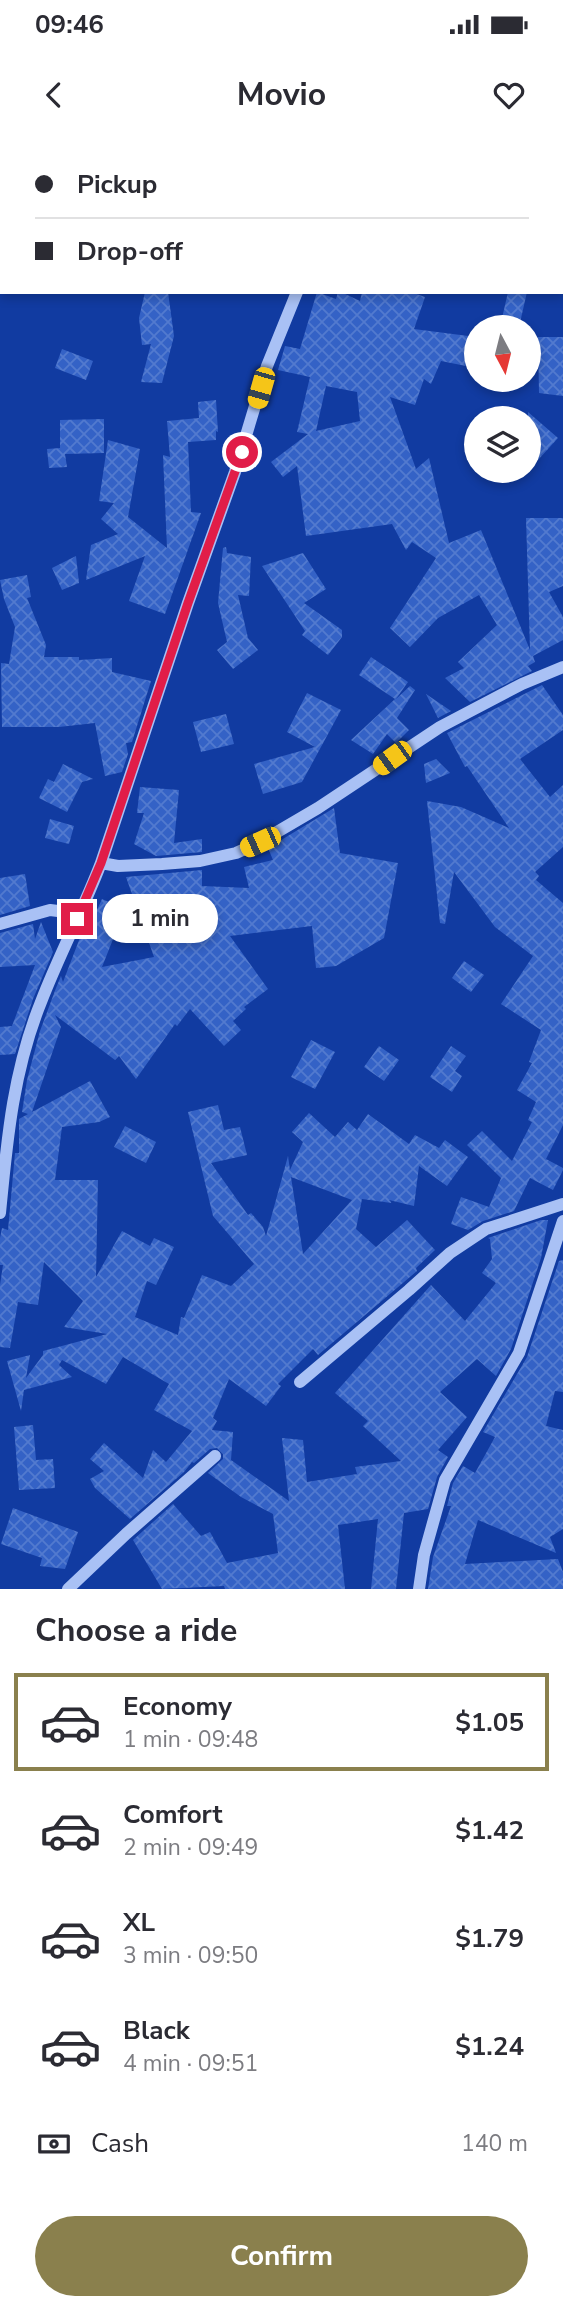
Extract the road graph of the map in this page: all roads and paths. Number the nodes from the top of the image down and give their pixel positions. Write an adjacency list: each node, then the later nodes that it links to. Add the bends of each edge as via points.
1 (296, 294): 3 (street, via 267,366)
2 (563, 667): 3 (street, via 440,727 318,808 236,853 162,864)
3 (101, 863): 4 (street)
4 (77, 919): 5 (street, via 50,910); 7 (street, via 41,1001 18,1078 7,1134)
5 (0, 924)
6 (563, 1204): 9 (street, via 497,1225 450,1253)
7 (0, 1213)
8 (563, 1221): 12 (street, via 519,1353 445,1480)
9 (300, 1382)
10 (215, 1456): 11 (street)
11 (68, 1589)
12 (419, 1589)

